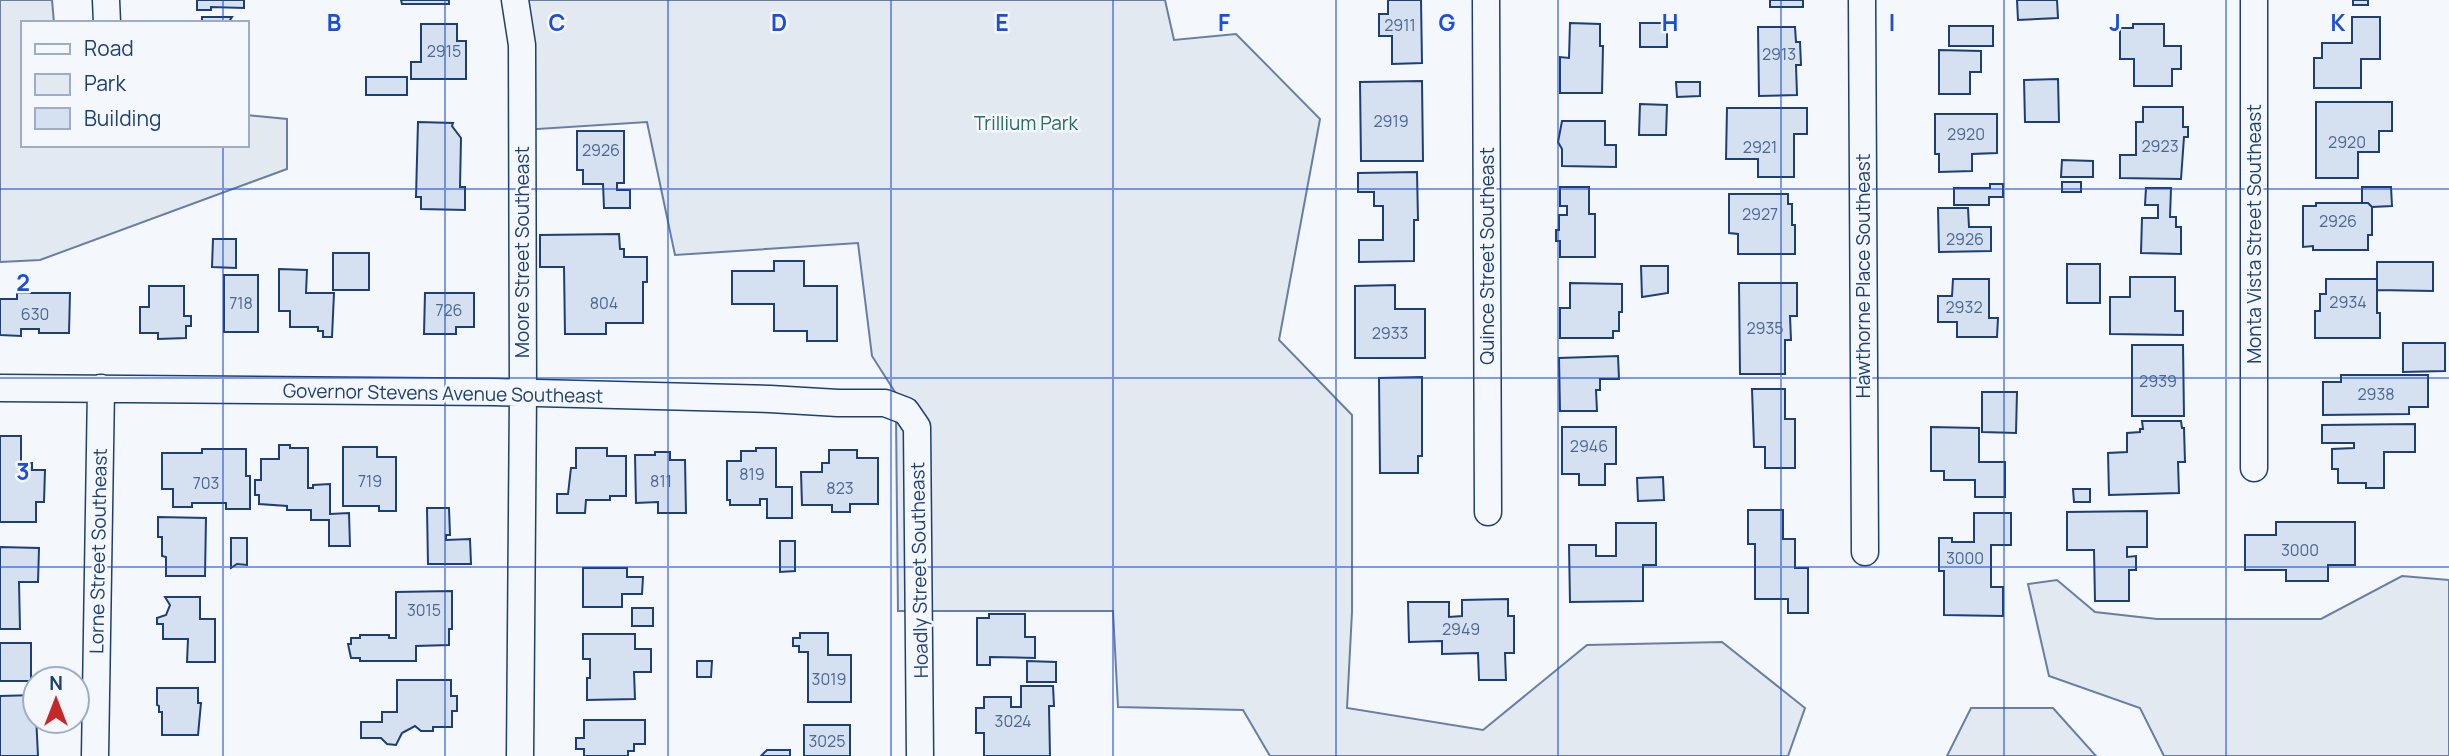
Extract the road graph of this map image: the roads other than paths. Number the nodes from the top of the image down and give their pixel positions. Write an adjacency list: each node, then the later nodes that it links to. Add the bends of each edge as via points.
1 (106, 0): 6 (street)
2 (515, 0): 9 (street, Moore Street Southeast, via 522,46)
3 (1486, 0): 12 (street, Quince Street Southeast)
4 (1861, 0): 13 (street, Hawthorne Place Southeast)
5 (2254, 0): 11 (street, Monta Vista Street Southeast)
6 (107, 21)
7 (0, 388): 8 (street, Governor Stevens Avenue Southeast)
8 (101, 388): 9 (street, Governor Stevens Avenue Southeast); 14 (street, Lorne Street Southeast)
9 (523, 393): 10 (street, Governor Stevens Avenue Southeast); 15 (street, Moore Street Southeast)
10 (885, 402): 16 (street, Hoadly Street Southeast, via 906,411 917,427)
11 (2254, 468)
12 (1488, 512)
13 (1866, 552)
14 (95, 756)
15 (520, 756)
16 (920, 756)

